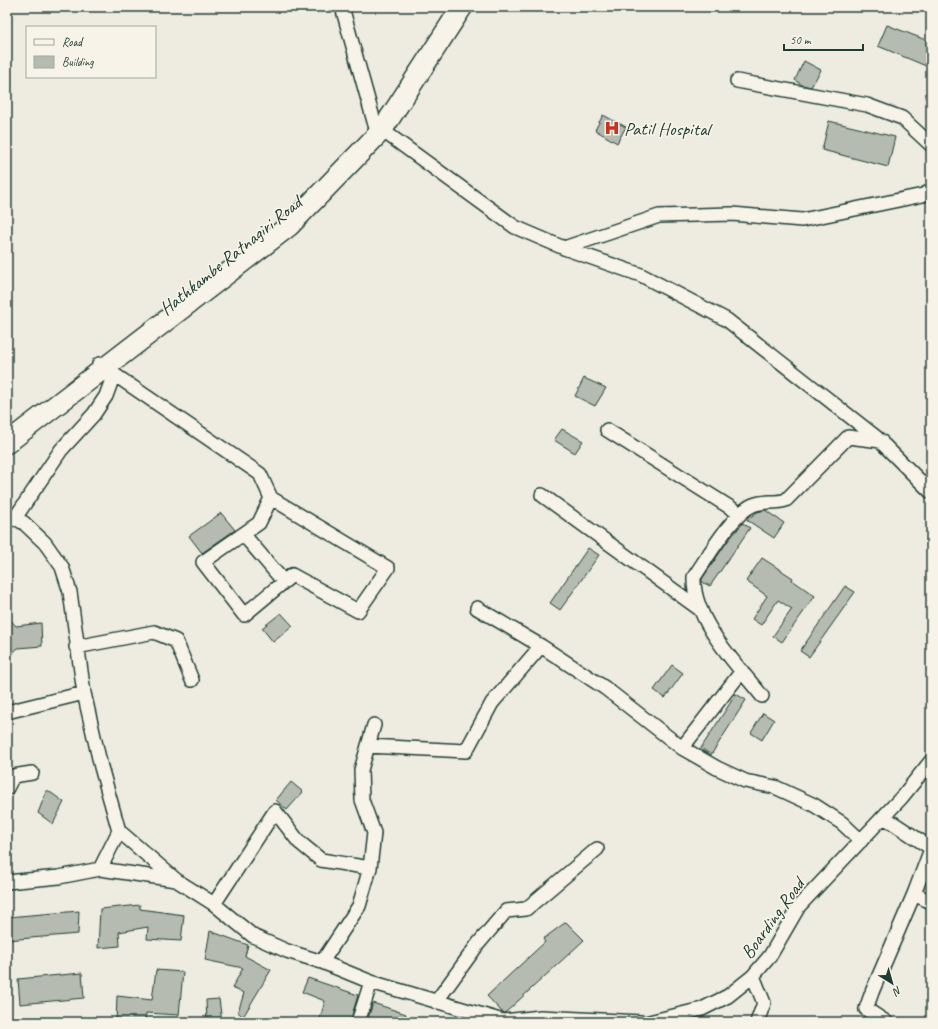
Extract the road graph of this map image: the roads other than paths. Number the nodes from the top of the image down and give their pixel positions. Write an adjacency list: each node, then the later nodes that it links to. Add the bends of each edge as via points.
1 (342, 7): 5 (street)
2 (446, 7): 5 (main road, Hathkambe Ratnagiri Road)
3 (462, 7): 5 (main road)
4 (737, 81): 6 (street, via 867,105 902,118)
5 (379, 127): 8 (street, via 515,227); 9 (main road, Hathkambe Ratnagiri Road, via 279,220)
6 (931, 145)
7 (931, 192): 8 (street, via 802,220 732,214 659,216)
8 (564, 248): 12 (street, via 641,275 727,320)
9 (105, 368): 11 (main road, Hathkambe Ratnagiri Road); 13 (main road); 16 (street, via 260,474); 18 (street, via 106,396 94,414 61,450)
10 (607, 430): 17 (street)
11 (7, 432)
12 (881, 441): 14 (street); 17 (street, via 848,437 786,500 777,503 761,502)
13 (7, 443)
14 (931, 492)
15 (542, 495): 22 (street)
16 (271, 498): 19 (street, via 259,523); 20 (street, via 388,568 358,611 292,576)
17 (739, 513): 22 (street, via 694,577)
18 (11, 520): 24 (street, via 24,523 45,543 62,567 70,592)
19 (243, 534): 20 (street); 20 (street, via 203,562 244,615)
20 (284, 582)
21 (478, 608): 23 (street)
22 (701, 610): 25 (street, via 720,644)
23 (541, 646): 31 (street, via 492,703 466,751); 32 (street, via 605,688)
24 (76, 647): 26 (street, via 154,632 176,641); 27 (street)
25 (742, 671): 28 (street); 32 (street)
26 (192, 680)
27 (84, 693): 29 (street); 37 (street)
28 (762, 696)
29 (7, 712)
30 (374, 725): 31 (street)
31 (368, 746): 41 (street, via 361,770 362,800 374,833)
32 (682, 748): 38 (street, via 745,781 775,787 814,805 842,823)
33 (931, 761): 36 (street, Boarding Road)
34 (32, 773): 35 (street, via 13,776)
35 (7, 788)
36 (884, 817): 38 (street, Boarding Road); 40 (street)
37 (119, 831): 42 (street); 44 (street)
38 (861, 841): 49 (street, Boarding Road, via 799,906 770,956)
39 (597, 848): 51 (street, via 526,908 506,911 478,944)
40 (931, 848): 45 (street)
41 (370, 868): 47 (street, via 321,860 299,842 275,811); 48 (street, via 359,906)
42 (100, 869): 43 (street, via 59,877); 44 (street)
43 (8, 880)
44 (176, 880): 47 (street)
45 (914, 894): 46 (street); 56 (street, via 866,1009)
46 (931, 902)
47 (214, 904): 48 (street, via 253,936 287,951)
48 (322, 962): 50 (street)
49 (754, 976): 54 (street, Boarding Road, via 728,996 702,1009); 55 (street, via 764,1002)
50 (371, 982): 51 (street); 52 (street)
51 (436, 1002): 53 (street, via 503,1021 541,1017)
52 (358, 1022)
53 (641, 1022)
54 (649, 1022)
55 (757, 1022)
56 (886, 1022)

